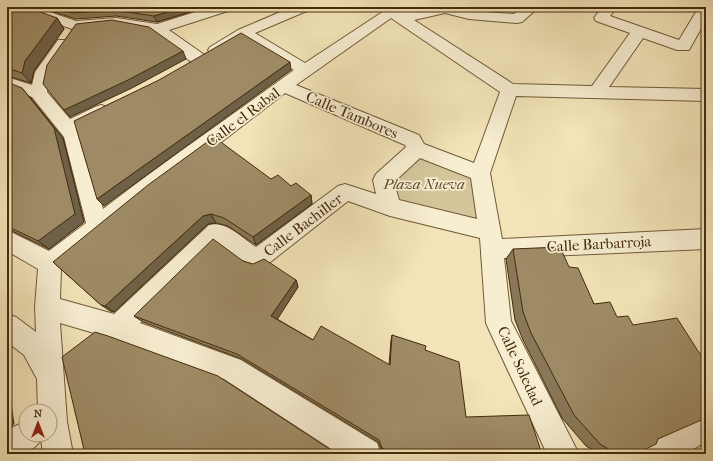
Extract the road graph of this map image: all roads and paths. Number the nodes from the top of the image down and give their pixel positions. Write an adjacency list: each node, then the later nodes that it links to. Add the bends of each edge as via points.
1 (32, 7): 9 (street, via 39,13)
2 (226, 7): 10 (street)
3 (303, 7): 12 (street)
4 (532, 7): 7 (street, via 517,19 469,15)
5 (610, 7): 11 (street, via 600,18)
6 (706, 7): 11 (street, via 682,47)
7 (445, 8): 8 (street, via 413,16)
8 (391, 11): 13 (street, Calle el Rabal); 16 (street)
9 (75, 26): 10 (street, via 116,22); 17 (street, via 43,72)
10 (158, 30): 12 (street, via 193,64)
11 (639, 32): 18 (street)
12 (243, 33): 13 (street)
13 (305, 70): 15 (street, Calle el Rabal)
14 (7, 82): 17 (street)
15 (283, 86): 22 (street, Calle Tambores, via 412,140); 25 (street, Calle el Rabal)
16 (509, 90): 18 (street); 23 (street)
17 (38, 93): 21 (street)
18 (596, 93): 19 (street)
19 (706, 95)
20 (118, 103): 21 (street)
21 (68, 127): 25 (street, via 73,135)
22 (417, 149): 23 (street); 24 (street, via 383,180)
23 (480, 173): 28 (street, Calle Soledad)
24 (390, 207): 28 (street); 32 (street, Calle Bachiller, via 345,192 256,260 217,232)
25 (97, 225): 29 (street, Calle el Rabal)
26 (706, 239): 28 (street, Calle Barbarroja)
27 (7, 240): 29 (street)
28 (491, 240): 41 (street, Calle Soledad, via 499,323)
29 (50, 264): 30 (street)
30 (47, 307): 32 (street); 33 (street)
31 (7, 326): 33 (street, via 33,346)
32 (118, 328): 40 (street, via 232,369)
33 (52, 381): 34 (street)
34 (52, 403)
35 (706, 427): 42 (street)
36 (18, 440): 38 (street)
37 (56, 443): 39 (street)
38 (7, 446)
39 (58, 454)
40 (366, 454)
41 (564, 454)
42 (653, 454)

